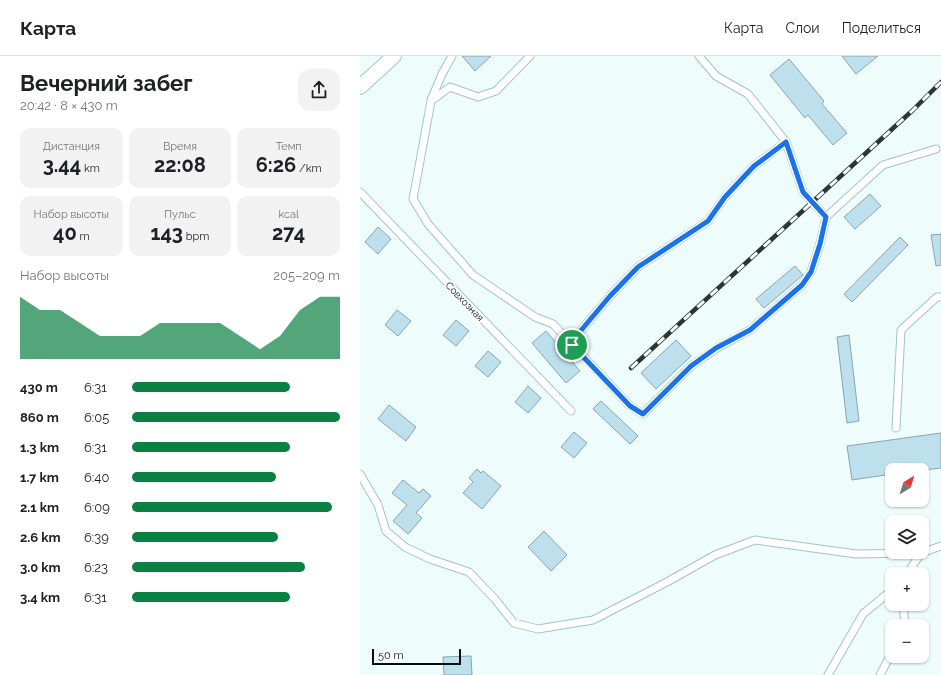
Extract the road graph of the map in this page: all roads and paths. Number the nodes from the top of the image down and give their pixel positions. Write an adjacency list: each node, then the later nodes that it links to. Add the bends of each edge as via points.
1 (394, 56): 5 (street)
2 (452, 56): 6 (lane)
3 (530, 56): 6 (lane, via 496,91 478,97 450,87)
4 (699, 56): 7 (lane, via 716,76 748,94)
5 (360, 87)
6 (431, 101): 12 (lane, via 413,199 428,224 473,275 535,318 552,324)
7 (786, 142): 10 (lane, via 803,192); 12 (lane, via 754,166 725,197 708,221 638,267 610,296)
8 (936, 149): 10 (lane, via 883,165)
9 (360, 192): 13 (lane, Совхозная)
10 (826, 217): 12 (lane, via 811,272 802,285 750,330 716,348 691,366 643,414 630,406)
11 (941, 297): 14 (lane, via 937,297 901,330)
12 (572, 345)
13 (571, 412)
14 (896, 428)
15 (360, 474): 18 (lane, via 378,505 386,531 405,547 430,559 469,572 514,623 538,629 593,620 715,554 755,540 856,554)
16 (941, 546): 17 (lane)
17 (929, 550)
18 (885, 554)
19 (885, 596): 21 (lane, via 863,614)
20 (886, 663): 22 (lane)
21 (828, 675)
22 (880, 675)

